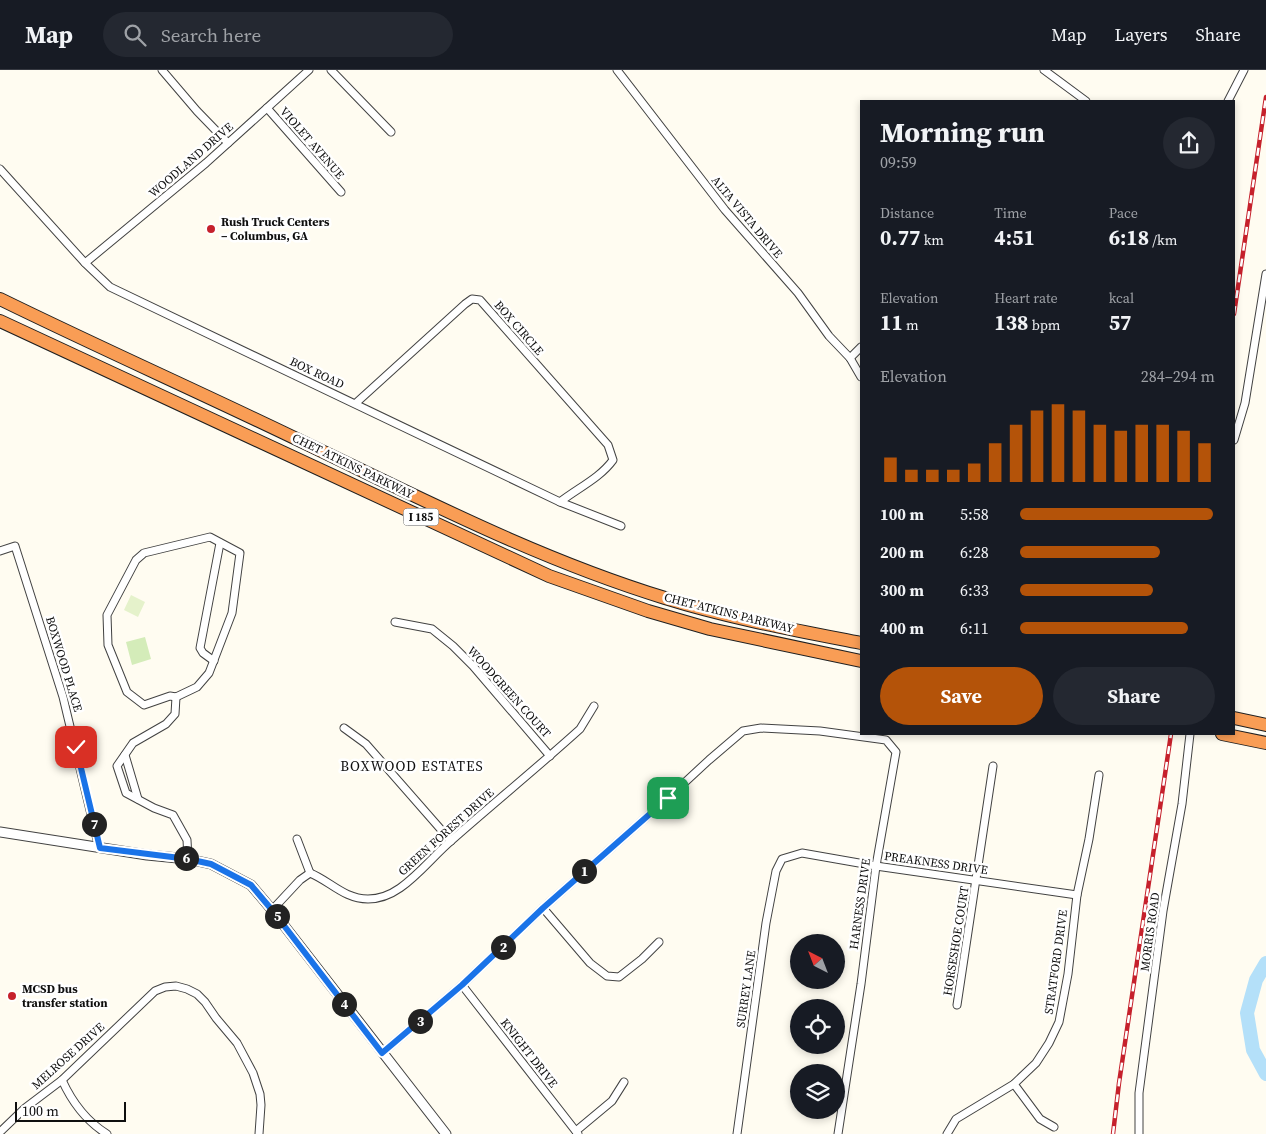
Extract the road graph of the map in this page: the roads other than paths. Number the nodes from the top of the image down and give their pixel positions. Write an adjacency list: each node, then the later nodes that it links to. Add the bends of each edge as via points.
1 (162, 70): 11 (street)
2 (309, 70): 9 (street, WOODLAND DRIVE)
3 (331, 70): 10 (street)
4 (617, 70): 19 (street, ALTA VISTA DRIVE, via 725,210)
5 (1044, 70): 7 (street)
6 (1244, 70): 8 (street)
7 (1085, 100)
8 (1229, 100)
9 (267, 108): 11 (street, WOODLAND DRIVE); 13 (street, VIOLET AVENUE)
10 (391, 132)
11 (228, 143): 14 (street, WOODLAND DRIVE)
12 (0, 169): 14 (street, BOX ROAD)
13 (341, 192)
14 (85, 263): 21 (street, BOX ROAD, via 122,294)
15 (1266, 274): 22 (street, via 1245,403)
16 (4, 300): 28 (highway, CHET ATKINS PARKWAY / I 185, via 448,511 592,574 706,610)
17 (0, 321): 30 (highway, CHET ATKINS PARKWAY / I 185, via 549,576 710,629)
18 (860, 348): 19 (street)
19 (850, 358): 20 (street, ALTA VISTA DRIVE)
20 (860, 375)
21 (356, 403): 23 (street, BOX ROAD); 23 (street, BOX CIRCLE, via 452,315 472,299 480,300 608,445 613,460 606,469)
22 (1235, 437)
23 (560, 502): 24 (street, BOX ROAD)
24 (621, 526)
25 (220, 543): 29 (street, via 200,648); 29 (street, via 240,553 232,614); 31 (street, via 210,537 144,553 136,560 107,615 108,645 127,692 144,705)
26 (0, 551): 49 (street, BOXWOOD PLACE, via 15,546 63,697)
27 (395, 622): 40 (street, WOODGREEN COURT, via 432,629 446,640 473,666)
28 (860, 643)
29 (214, 661): 31 (street, via 209,674 197,688)
30 (860, 661)
31 (176, 697): 39 (street, via 176,714 166,724 134,743)
32 (594, 706): 40 (street, GREEN FOREST DRIVE, via 580,730)
33 (1235, 718): 34 (highway)
34 (1266, 725)
35 (344, 728): 48 (street, via 366,744)
36 (1190, 735): 74 (street, MORRIS ROAD, via 1139,1093)
37 (1226, 735): 38 (highway)
38 (1266, 743)
39 (125, 755): 42 (street); 44 (street, via 118,766)
40 (550, 756): 48 (street, GREEN FOREST DRIVE)
41 (993, 766): 54 (street, HORSESHOE COURT)
42 (130, 775): 44 (street); 45 (street)
43 (1099, 775): 55 (street, STRATFORD DRIVE)
44 (121, 778): 45 (street, via 126,793)
45 (138, 799): 51 (street, via 173,815 187,840)
46 (0, 832): 49 (street)
47 (297, 839): 53 (street)
48 (451, 841): 53 (street, GREEN FOREST DRIVE, via 416,876 379,898 346,895)
49 (100, 848): 51 (street)
50 (792, 856): 52 (street, PREAKNESS DRIVE, via 802,853); 71 (street, SURREY LANE, via 782,859 776,871)
51 (188, 859): 57 (street, via 211,864 251,885)
52 (876, 866): 54 (street, PREAKNESS DRIVE); 56 (street, HARNESS DRIVE, via 896,752 886,740 820,731 761,728 743,731); 72 (street, HARNESS DRIVE)
53 (310, 872): 57 (street)
54 (976, 880): 55 (street, PREAKNESS DRIVE); 60 (street, HORSESHOE COURT)
55 (1077, 895): 64 (street, STRATFORD DRIVE, via 1059,1022 1036,1063)
56 (543, 908): 58 (street, via 590,963 607,976 619,977); 59 (street)
57 (272, 910): 61 (street)
58 (659, 942)
59 (462, 985): 61 (street); 67 (street, KNIGHT DRIVE)
60 (957, 1005)
61 (382, 1053): 70 (street)
62 (62, 1080): 66 (street, MELROSE DRIVE); 68 (street, via 70,1099); 69 (street, MELROSE DRIVE, via 155,991 165,987 182,988 197,994 205,1002 248,1063 260,1094)
63 (624, 1082): 67 (street, via 612,1101)
64 (1014, 1084): 65 (street, via 1040,1119); 73 (street, STRATFORD DRIVE, via 956,1119)
65 (1054, 1127)
66 (0, 1132)
67 (577, 1133)
68 (107, 1134)
69 (259, 1134)
70 (446, 1134)
71 (737, 1134)
72 (838, 1134)
73 (947, 1134)
74 (1138, 1134)

